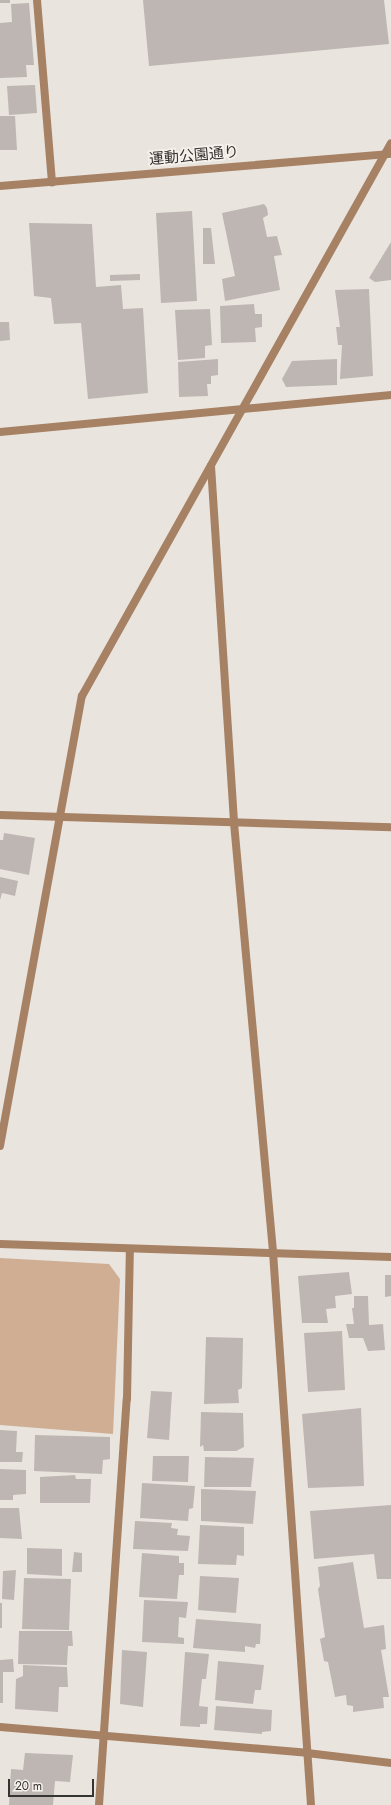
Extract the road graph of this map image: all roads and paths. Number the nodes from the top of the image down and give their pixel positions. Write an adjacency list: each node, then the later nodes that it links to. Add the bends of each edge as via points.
1 (37, 0): 4 (street)
2 (391, 143): 3 (street)
3 (388, 154): 4 (street, 運動公園通り); 7 (street)
4 (52, 182): 5 (street, 運動公園通り)
5 (0, 186)
6 (391, 395): 7 (street)
7 (244, 409): 8 (street); 9 (street)
8 (0, 432)
9 (211, 466): 11 (street, via 82,696); 12 (street)
10 (0, 815): 11 (street)
11 (58, 818): 12 (street); 14 (street)
12 (234, 823): 13 (street); 17 (street)
13 (391, 827)
14 (0, 1146)
15 (0, 1244): 16 (street)
16 (130, 1249): 17 (street); 20 (street, via 127,1399)
17 (273, 1252): 18 (street); 21 (street)
18 (391, 1257)
19 (0, 1727): 20 (street)
20 (103, 1736): 21 (street); 23 (street)
21 (307, 1753): 22 (street); 24 (street)
22 (391, 1763)
23 (99, 1805)
24 (311, 1805)

